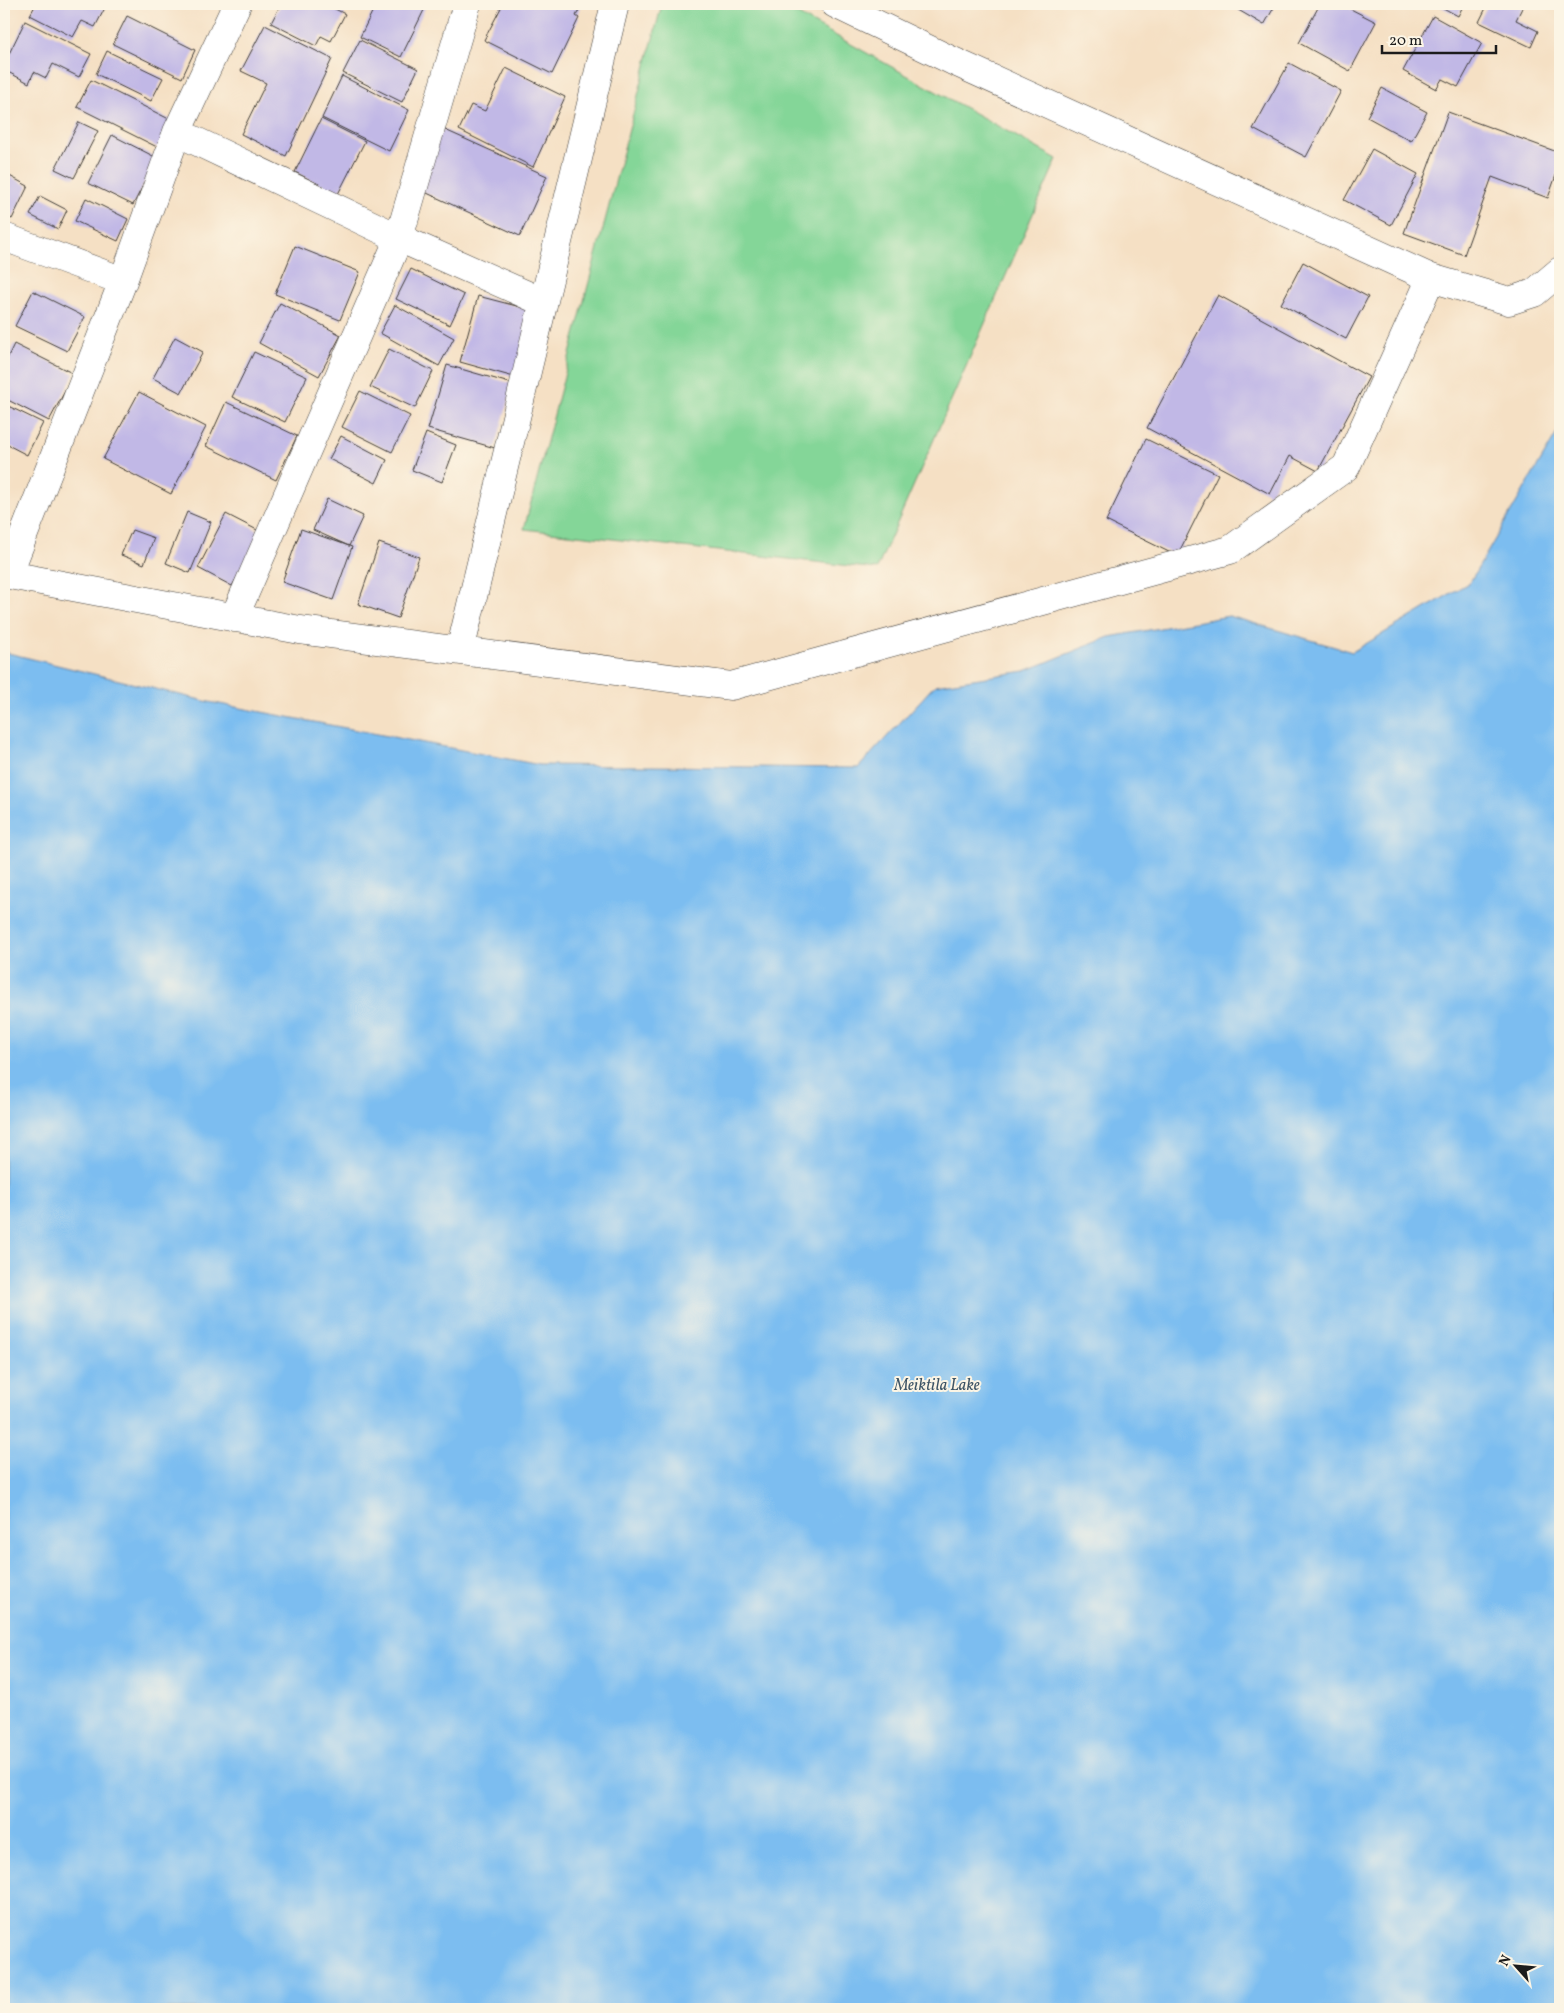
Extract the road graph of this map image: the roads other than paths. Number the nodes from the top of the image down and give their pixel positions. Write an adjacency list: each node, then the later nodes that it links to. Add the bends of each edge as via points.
1 (237, 4): 5 (street)
2 (467, 4): 7 (street)
3 (615, 4): 11 (street)
4 (835, 4): 9 (street, via 953,61)
5 (177, 132): 7 (street); 10 (street)
6 (4, 237): 10 (street)
7 (399, 238): 11 (street); 13 (street)
8 (1560, 271): 9 (street, via 1534,293 1508,301)
9 (1431, 278): 14 (street, via 1346,467 1230,550 731,686)
10 (123, 281): 12 (street)
11 (543, 302): 14 (street)
12 (6, 575): 13 (street)
13 (234, 618): 14 (street)
14 (460, 651)

